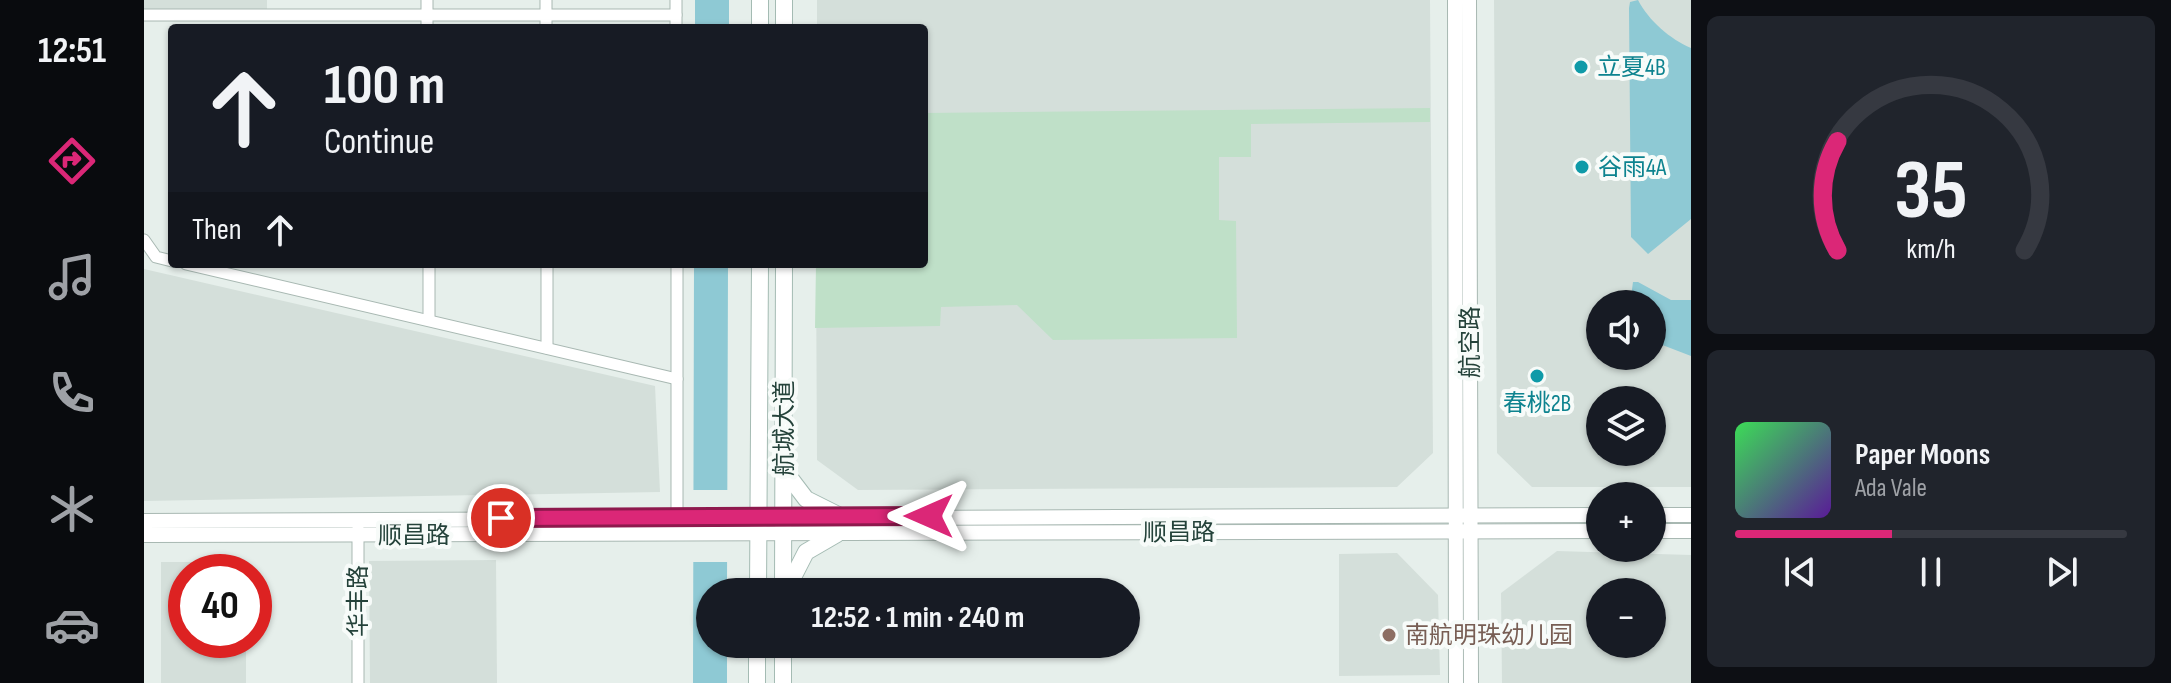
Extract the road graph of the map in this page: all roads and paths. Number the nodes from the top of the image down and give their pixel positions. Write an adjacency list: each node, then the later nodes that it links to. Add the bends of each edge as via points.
1 (427, 0): 11 (street)
2 (546, 0): 9 (street)
3 (676, 0): 10 (street)
4 (760, 0): 14 (main road)
5 (784, 0): 15 (main road)
6 (1455, 0): 28 (street, 航空路)
7 (1469, 0): 28 (street, 航空路)
8 (144, 15): 11 (street)
9 (546, 15): 10 (street); 11 (street); 12 (street)
10 (676, 15): 13 (street)
11 (427, 22)
12 (546, 24)
13 (676, 24)
14 (760, 24)
15 (784, 24)
16 (144, 240): 17 (street, via 156,257)
17 (168, 260)
18 (203, 268): 24 (street)
19 (429, 268): 24 (street)
20 (547, 268): 25 (street)
21 (677, 268): 26 (street)
22 (760, 268): 34 (main road, 航城大道)
23 (784, 268): 27 (main road, 航城大道)
24 (429, 320): 25 (street)
25 (547, 348): 26 (street)
26 (677, 379): 33 (street)
27 (784, 469): 32 (main road, via 806,499); 35 (main road, 航城大道)
28 (1463, 515): 29 (street, 顺昌路); 32 (street, 顺昌路); 38 (street, 航空路)
29 (1586, 515)
30 (1666, 515): 31 (street)
31 (1691, 515)
32 (840, 516): 35 (street, 顺昌路)
33 (681, 517): 34 (street, 顺昌路); 37 (street, 顺昌路); 42 (street)
34 (758, 517): 35 (street, 顺昌路); 43 (main road, 航城大道)
35 (783, 517): 44 (main road, 航城大道)
36 (144, 521): 37 (street, 顺昌路)
37 (358, 527): 42 (street, 顺昌路); 46 (street, 顺昌路); 52 (street, 华丰路)
38 (1463, 531): 39 (street, 顺昌路); 45 (street, 顺昌路); 55 (street, 航空路); 56 (street, 航空路)
39 (1586, 531)
40 (1666, 531): 41 (street)
41 (1691, 531)
42 (681, 534): 43 (street, 顺昌路)
43 (758, 534): 44 (street, 顺昌路); 47 (main road, 航城大道)
44 (783, 534): 45 (street, 顺昌路); 48 (main road, 航城大道)
45 (837, 534): 49 (main road, via 806,552)
46 (144, 535)
47 (758, 578)
48 (784, 578)
49 (792, 578)
50 (757, 658): 53 (main road)
51 (783, 658): 54 (main road)
52 (358, 683)
53 (757, 683)
54 (783, 683)
55 (1456, 683)
56 (1471, 683)

